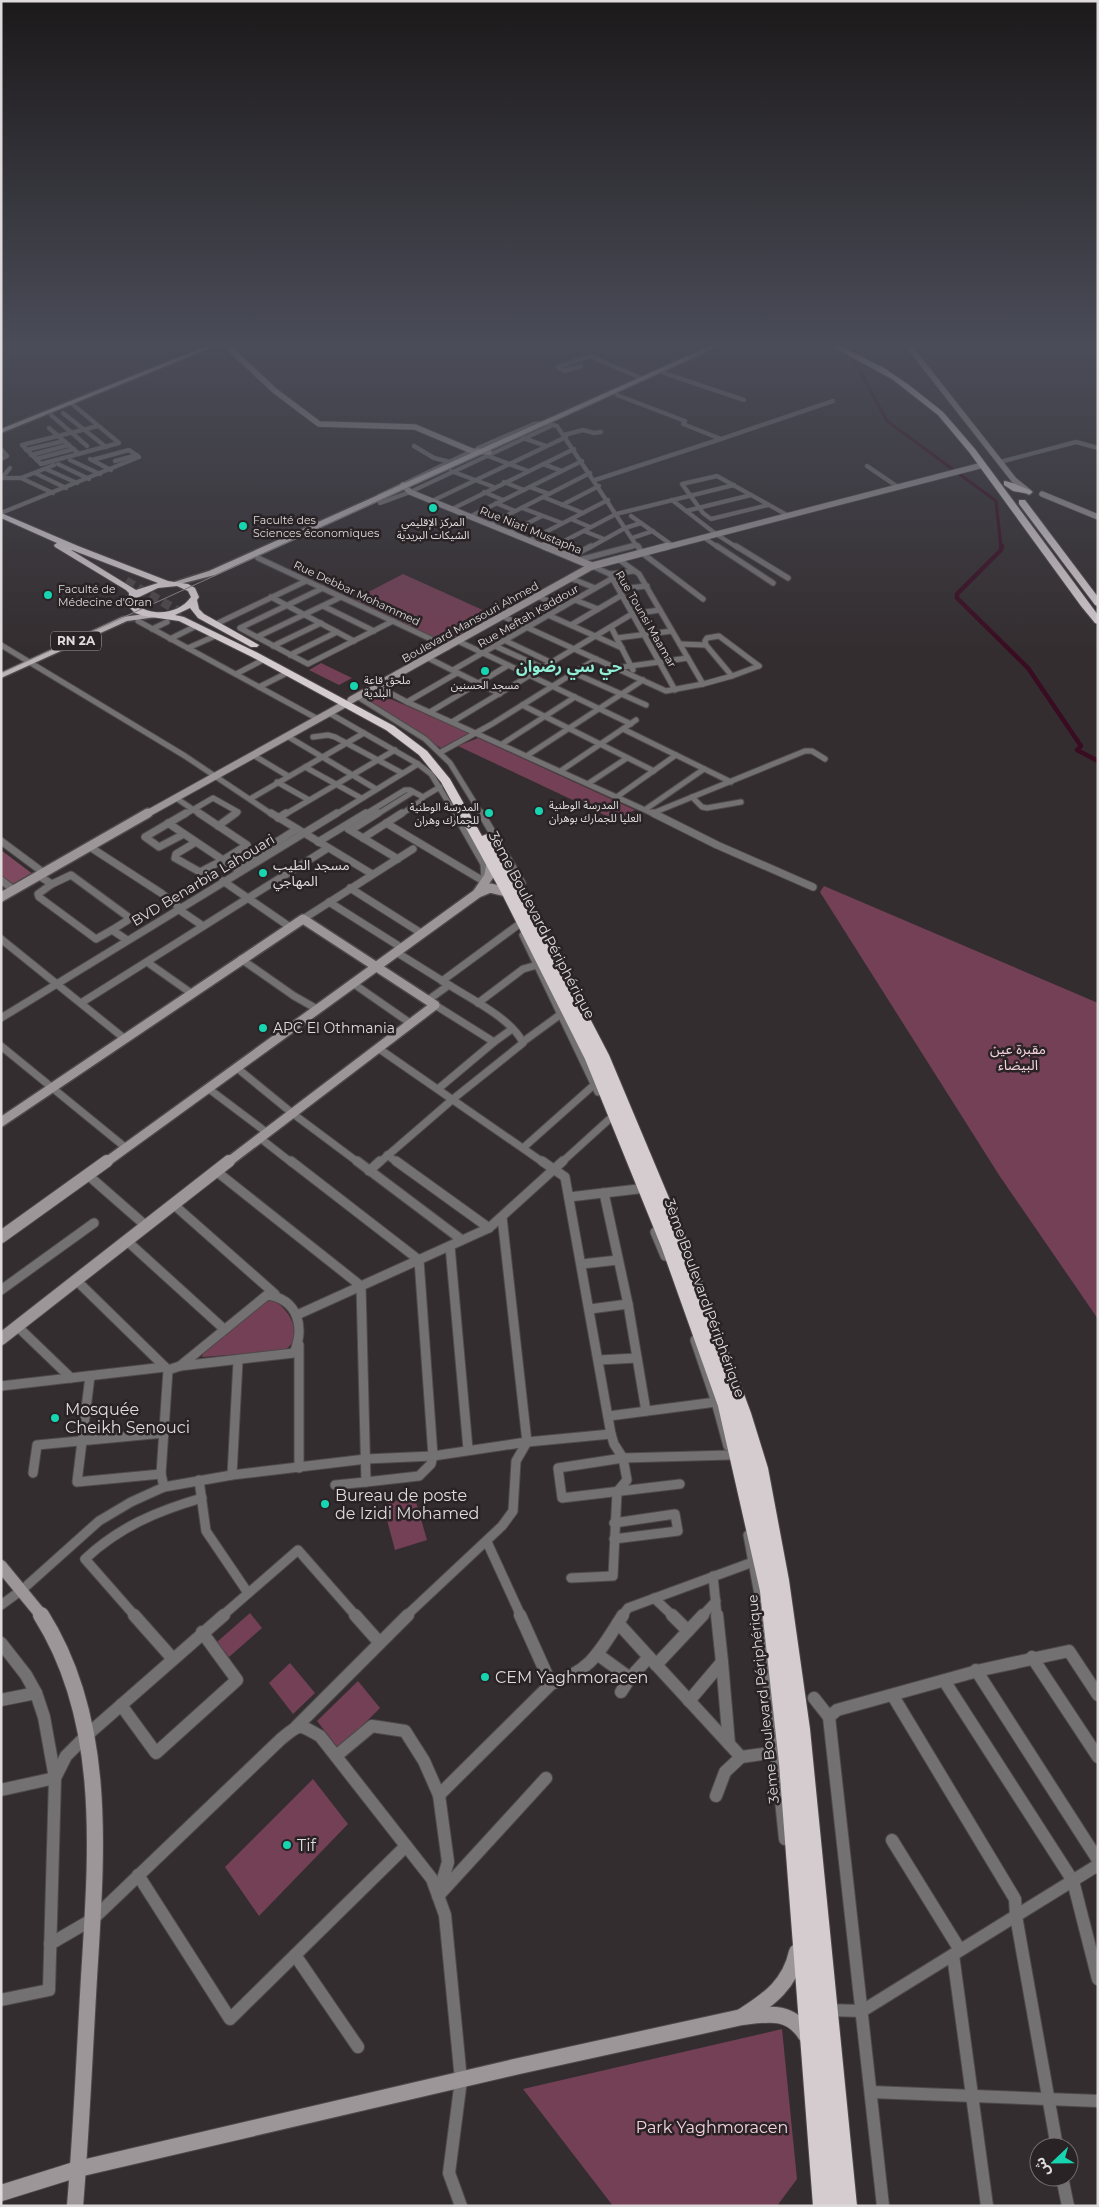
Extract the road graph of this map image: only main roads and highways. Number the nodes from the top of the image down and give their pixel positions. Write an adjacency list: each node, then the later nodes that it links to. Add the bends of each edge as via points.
1 (461, 445): 7 (main road)
2 (489, 445): 7 (main road)
3 (509, 445): 8 (main road)
4 (967, 445): 9 (highway)
5 (979, 445): 10 (highway)
6 (987, 445): 10 (main road)
7 (474, 450): 8 (main road); 11 (main road)
8 (489, 454): 11 (main road)
9 (983, 465): 20 (main road, Boulevard Mansouri Ahmed); 26 (highway)
10 (1011, 482): 12 (highway, via 1016,489); 14 (highway)
11 (407, 489): 13 (main road); 20 (main road, Rue Niati Mustapha)
12 (1035, 494): 14 (highway); 16 (main road)
13 (380, 499): 21 (main road, via 212,574); 24 (main road, via 202,585)
14 (1025, 506): 23 (highway)
15 (1, 514): 19 (highway)
16 (1098, 517)
17 (1, 520): 18 (highway)
18 (58, 545): 19 (highway, via 128,580); 22 (highway, 3ème Boulevard Périphérique, via 129,588 133,592)
19 (75, 548): 21 (highway)
20 (592, 566): 32 (main road, Boulevard Mansouri Ahmed)
21 (171, 584): 22 (highway, via 148,587); 24 (highway, via 187,587)
22 (132, 600): 25 (highway, 3ème Boulevard Périphérique, via 138,611); 29 (main road, RN 2A, via 119,615)
23 (1098, 603)
24 (189, 605): 25 (highway, via 178,611); 27 (highway); 28 (highway, 3ème Boulevard Périphérique); 28 (highway, via 201,616)
25 (152, 615): 27 (highway, 3ème Boulevard Périphérique, via 181,618); 29 (main road, RN 2A, via 125,619)
26 (1098, 621)
27 (247, 651): 28 (highway, 3ème Boulevard Périphérique)
28 (270, 655): 32 (highway, 3ème Boulevard Périphérique); 32 (highway, 3ème Boulevard Périphérique, via 287,673)
29 (26, 661): 30 (main road, RN 2A); 31 (main road, RN 2A)
30 (1, 669)
31 (1, 676)
32 (351, 700): 33 (highway, 3ème Boulevard Périphérique, via 402,736 432,763 446,781); 35 (main road, Boulevard Mansouri Ahmed); 36 (highway, 3ème Boulevard Périphérique, via 399,726 437,756 453,777)
33 (490, 863): 34 (main road, via 489,876); 36 (highway, 3ème Boulevard Périphérique)
34 (478, 893): 36 (main road, via 498,888); 37 (main road)
35 (1, 897)
36 (513, 897): 42 (highway, 3ème Boulevard Périphérique, via 592,1059 612,1116 673,1256 726,1406 768,1591 789,1763); 49 (highway, 3ème Boulevard Périphérique, via 602,1055 680,1243 743,1413 756,1459 780,1580 800,1729)
37 (376, 968): 38 (main road, via 303,919); 39 (main road); 40 (main road, via 431,1002 410,1023)
38 (1, 1122)
39 (1, 1238)
40 (1, 1339)
41 (1, 1566): 45 (main road, via 23,1589 57,1640 77,1692 93,1778 93,1918)
42 (800, 1890): 43 (main road, via 797,1955 791,1976 778,1992); 44 (highway, 3ème Boulevard Périphérique)
43 (742, 2017): 44 (main road, via 788,2016 804,2031); 45 (main road)
44 (812, 2050): 48 (highway, 3ème Boulevard Périphérique)
45 (78, 2169): 46 (main road); 47 (main road)
46 (1, 2193)
47 (75, 2206)
48 (825, 2206)
49 (845, 2206)

